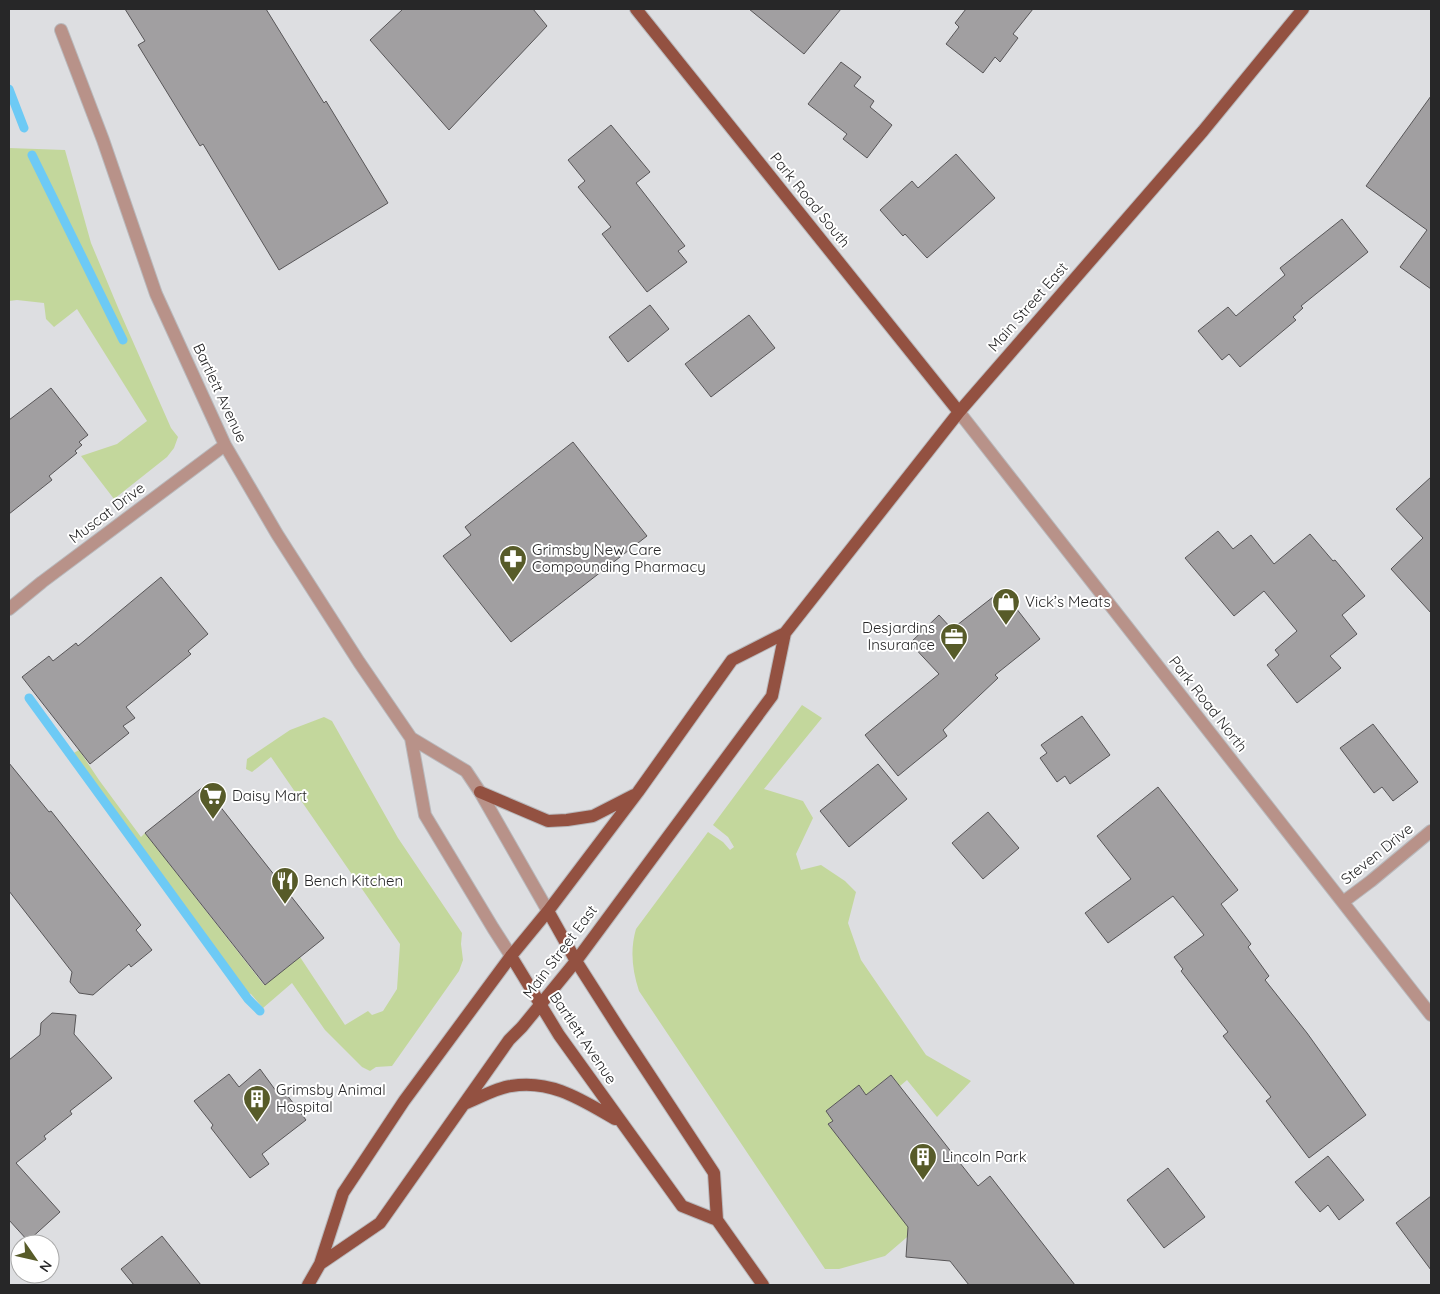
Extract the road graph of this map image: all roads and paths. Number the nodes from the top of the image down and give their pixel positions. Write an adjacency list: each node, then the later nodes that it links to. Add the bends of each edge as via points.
1 (636, 9): 4 (main road, Park Road South)
2 (1303, 9): 4 (main road, Main Street East, via 1196,139)
3 (61, 30): 5 (street, Bartlett Avenue, via 156,294)
4 (959, 412): 7 (main road, Main Street East); 12 (street, Park Road North)
5 (225, 446): 6 (street, Muscat Drive); 8 (street, Bartlett Avenue, via 277,534)
6 (9, 609)
7 (785, 633): 10 (main road, Main Street East, via 732,660); 15 (main road, Main Street East, via 772,696)
8 (411, 738): 9 (street, Bartlett Avenue, via 466,772); 14 (street, Bartlett Avenue, via 425,815)
9 (480, 792): 10 (main road, via 548,821 593,816); 13 (street, Bartlett Avenue)
10 (638, 792): 13 (main road, Main Street East)
11 (1431, 831): 12 (street, Steven Drive)
12 (1343, 902): 17 (street, Park Road North)
13 (548, 911): 14 (main road, Main Street East); 15 (main road, Bartlett Avenue)
14 (511, 956): 16 (main road, Bartlett Avenue); 21 (main road, Main Street East, via 404,1101 343,1193)
15 (576, 961): 16 (main road, Main Street East); 20 (main road, Bartlett Avenue, via 714,1172)
16 (541, 1004): 18 (main road, Main Street East, via 509,1040); 19 (main road, Bartlett Avenue)
17 (1431, 1016)
18 (464, 1104): 19 (main road, via 510,1086 540,1084 569,1093); 21 (main road, Main Street East, via 380,1223)
19 (620, 1121): 20 (main road, Bartlett Avenue, via 682,1206)
20 (717, 1220): 23 (main road)
21 (320, 1264): 22 (main road, Main Street East)
22 (308, 1285)
23 (763, 1285)

